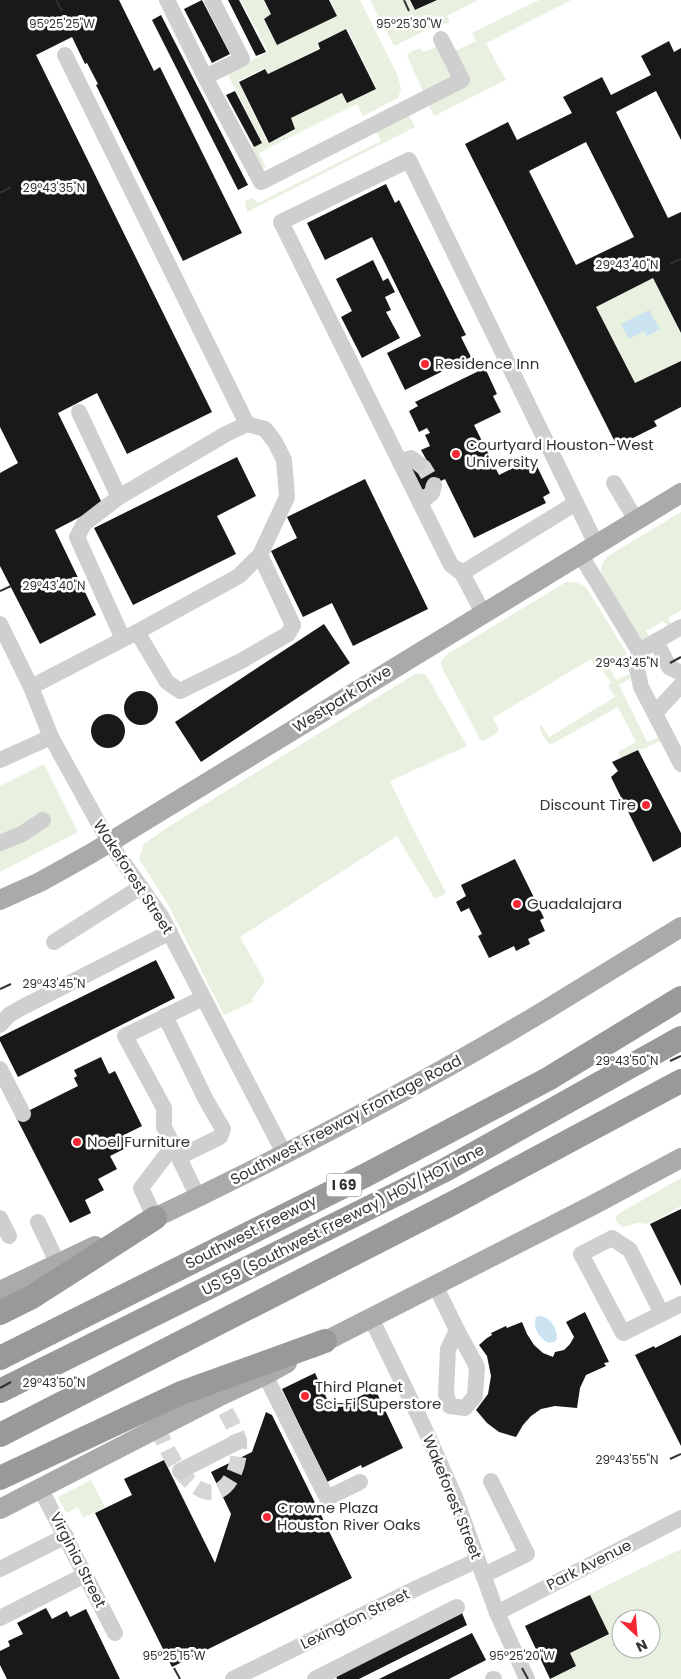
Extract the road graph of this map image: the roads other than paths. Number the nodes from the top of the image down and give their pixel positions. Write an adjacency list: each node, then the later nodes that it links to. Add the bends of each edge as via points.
1 (167, 0): 5 (street)
2 (212, 0): 5 (street, via 242,59)
3 (442, 39): 5 (street, via 462,80 261,182)
4 (65, 55): 7 (street)
5 (205, 78)
6 (79, 412): 13 (street)
7 (247, 424): 13 (street); 18 (street, via 265,430 284,460 287,497)
8 (400, 462): 9 (street, via 411,458); 14 (street, via 281,222 409,160); 15 (street)
9 (418, 463)
10 (614, 483): 16 (street)
11 (434, 485): 15 (street, via 432,493)
12 (681, 493): 16 (main road, Westpark Drive)
13 (119, 497): 23 (street, via 84,524 77,537)
14 (576, 502): 17 (street); 19 (street)
15 (420, 503): 19 (street, via 451,565)
16 (636, 520): 17 (main road, Westpark Drive)
17 (588, 549): 20 (main road, Westpark Drive); 25 (street)
18 (260, 555): 23 (street, via 239,576); 23 (street, via 292,625 288,634 180,691 167,682)
19 (462, 573): 20 (street)
20 (483, 613): 34 (main road, Westpark Drive)
21 (0, 624): 28 (street, Wakeforest Street)
22 (681, 627): 24 (street)
23 (130, 636): 28 (street)
24 (656, 641): 25 (street); 26 (street, via 669,667)
25 (639, 651): 29 (street, via 637,670 641,688)
26 (681, 673)
27 (681, 685): 29 (street)
28 (31, 686): 30 (street, Wakeforest Street)
29 (655, 713): 32 (street)
30 (51, 737): 31 (street); 34 (street, Wakeforest Street)
31 (0, 760)
32 (681, 764)
33 (43, 820): 35 (street)
34 (109, 842): 36 (street, Wakeforest Street); 37 (main road, Westpark Drive, via 59,872)
35 (0, 843)
36 (141, 887): 39 (street, Wakeforest Street); 40 (street)
37 (0, 900)
38 (681, 927): 50 (main road, Southwest Freeway Frontage Road, via 531,1019)
39 (170, 932): 41 (street, Wakeforest Street); 44 (street, via 21,1008)
40 (54, 942)
41 (203, 998): 43 (street); 50 (street, Wakeforest Street)
42 (681, 998): 66 (highway, Southwest Freeway / I 69, via 548,1079)
43 (165, 1016): 49 (street, via 125,1036 164,1108 164,1127); 49 (street, via 223,1129 220,1137)
44 (0, 1025)
45 (681, 1038): 68 (highway, US 59 (Southwest Freeway) HOV/HOT lane, via 445,1170)
46 (0, 1069): 48 (street)
47 (681, 1081): 69 (highway, via 453,1203)
48 (22, 1114)
49 (176, 1152): 52 (street); 54 (street, via 141,1188)
50 (285, 1155): 52 (main road, Southwest Freeway Frontage Road)
51 (681, 1158): 58 (main road)
52 (198, 1197): 54 (main road, Southwest Freeway Frontage Road)
53 (0, 1218): 56 (street)
54 (155, 1218): 57 (main road, Southwest Freeway Frontage Road); 61 (highway, via 32,1297)
55 (38, 1222): 57 (street)
56 (4, 1236)
57 (58, 1264): 59 (main road, Southwest Freeway Frontage Road)
58 (435, 1285): 63 (main road); 64 (street)
59 (0, 1291)
60 (681, 1304): 62 (street)
61 (0, 1313)
62 (662, 1314): 62 (street, via 630,1250 612,1238 581,1254 623,1333)
63 (371, 1318): 65 (main road); 79 (street, Wakeforest Street, via 448,1482)
64 (458, 1330)
65 (325, 1340): 67 (main road); 72 (highway, via 181,1393)
66 (0, 1358)
67 (265, 1375): 74 (street, via 326,1498); 75 (main road)
68 (0, 1391)
69 (0, 1435)
70 (239, 1442): 71 (street)
71 (180, 1471)
72 (0, 1478)
73 (491, 1481): 79 (street, Lexington Street, via 527,1554)
74 (360, 1482)
75 (40, 1488): 76 (main road); 78 (street, Virginia Street)
76 (0, 1509)
77 (681, 1518): 83 (street, Park Avenue)
78 (66, 1536): 80 (street); 81 (street, Virginia Street)
79 (481, 1567): 83 (street, Wakeforest Street); 87 (street, Lexington Street, via 417,1588)
80 (0, 1569)
81 (85, 1575): 84 (street); 85 (street, Virginia Street)
82 (456, 1608): 86 (street)
83 (497, 1613): 88 (street, Wakeforest Street)
84 (0, 1618)
85 (115, 1633)
86 (323, 1677)
87 (233, 1679)
88 (527, 1679)

